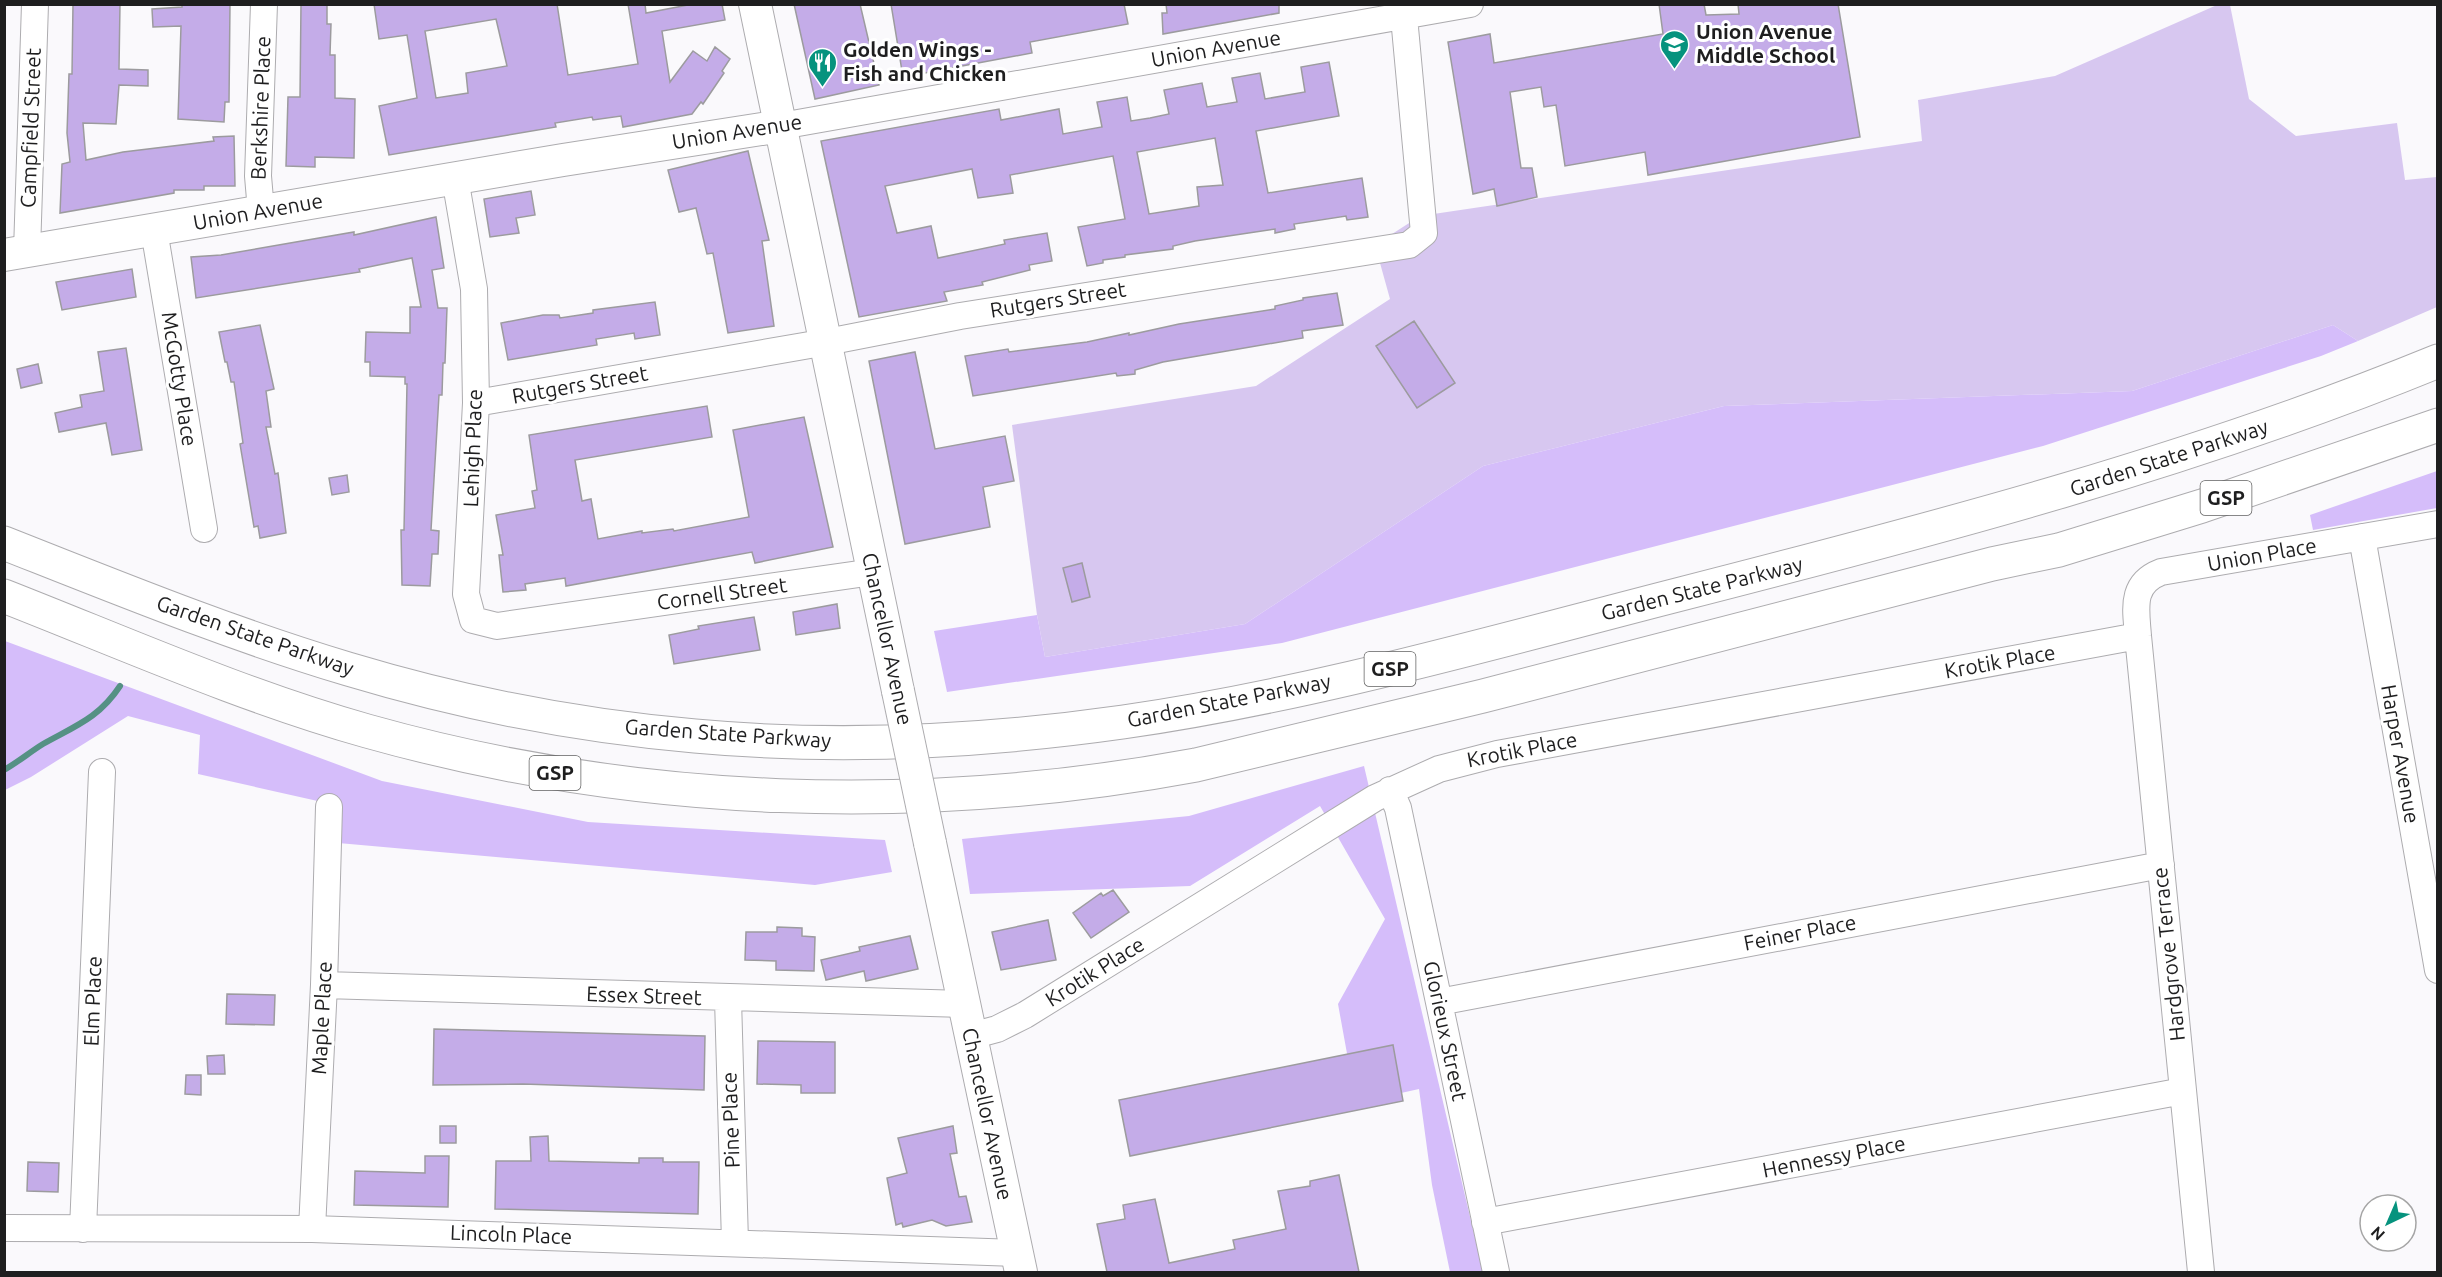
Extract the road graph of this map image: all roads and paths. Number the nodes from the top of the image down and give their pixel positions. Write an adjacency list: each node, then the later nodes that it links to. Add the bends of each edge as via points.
1 (35, 4): 10 (street, Campfield Street)
2 (264, 4): 8 (street, Berkshire Place, via 258,176)
3 (755, 4): 6 (main road, Chancellor Avenue)
4 (1470, 4): 5 (street, Union Avenue)
5 (1412, 12): 6 (street, Union Avenue); 11 (street, Rutgers Street, via 1424,233 1409,245 960,316)
6 (781, 126): 7 (main road, Union Avenue); 11 (main road, Chancellor Avenue)
7 (455, 178): 8 (main road, Union Avenue); 13 (street, Lehigh Place, via 474,289)
8 (261, 211): 9 (main road, Union Avenue)
9 (154, 230): 10 (main road, Union Avenue); 16 (street, McGotty Place)
10 (16, 253)
11 (827, 342): 13 (street, Rutgers Street); 19 (main road, Chancellor Avenue)
12 (2438, 362): 18 (highway, Garden State Parkway / GSP, via 2158,464 1856,550 1324,684 1139,719 993,737 763,741 621,728 488,705 283,649)
13 (476, 403): 21 (street, Lehigh Place, via 466,594 473,620 497,626)
14 (2432, 429): 20 (highway, GSP, via 2059,550 1483,696 1196,765 1094,782 982,793 860,798 765,796 646,786 505,765 297,709)
15 (2438, 524): 17 (street, Union Place)
16 (204, 529)
17 (2362, 537): 22 (street, Union Place, via 2152,575 2136,598); 27 (street, Harper Avenue)
18 (4, 543)
19 (873, 572): 21 (street, Cornell Street); 31 (main road, Chancellor Avenue, bridge)
20 (4, 596)
21 (570, 617)
22 (2138, 636): 24 (street, Krotik Place, via 1497,754 1439,769); 26 (street, Hardgrove Terrace)
23 (102, 772): 36 (street, Elm Place)
24 (1390, 790): 30 (street, Glorieux Street, via 1398,808); 32 (street, Krotik Place, via 1025,1016)
25 (329, 807): 28 (street, Maple Place)
26 (2161, 865): 30 (street, Feiner Place); 33 (street, Hardgrove Terrace)
27 (2438, 970)
28 (324, 985): 29 (street, Essex Street); 37 (street, Maple Place)
29 (728, 999): 31 (street, Essex Street); 38 (street, Pine Place)
30 (1439, 1002): 34 (street, Glorieux Street)
31 (964, 1004): 32 (main road, Chancellor Avenue)
32 (971, 1036): 39 (main road, Chancellor Avenue)
33 (2183, 1091): 34 (street, Hennessy Place); 41 (street, Hardgrove Terrace)
34 (1485, 1222): 40 (street, Glorieux Street)
35 (4, 1228): 36 (street, Lincoln Place)
36 (84, 1229): 37 (street, Lincoln Place)
37 (312, 1229): 38 (street, Lincoln Place)
38 (735, 1242): 39 (street, Lincoln Place)
39 (1019, 1263)
40 (1496, 1272)
41 (2201, 1272)

